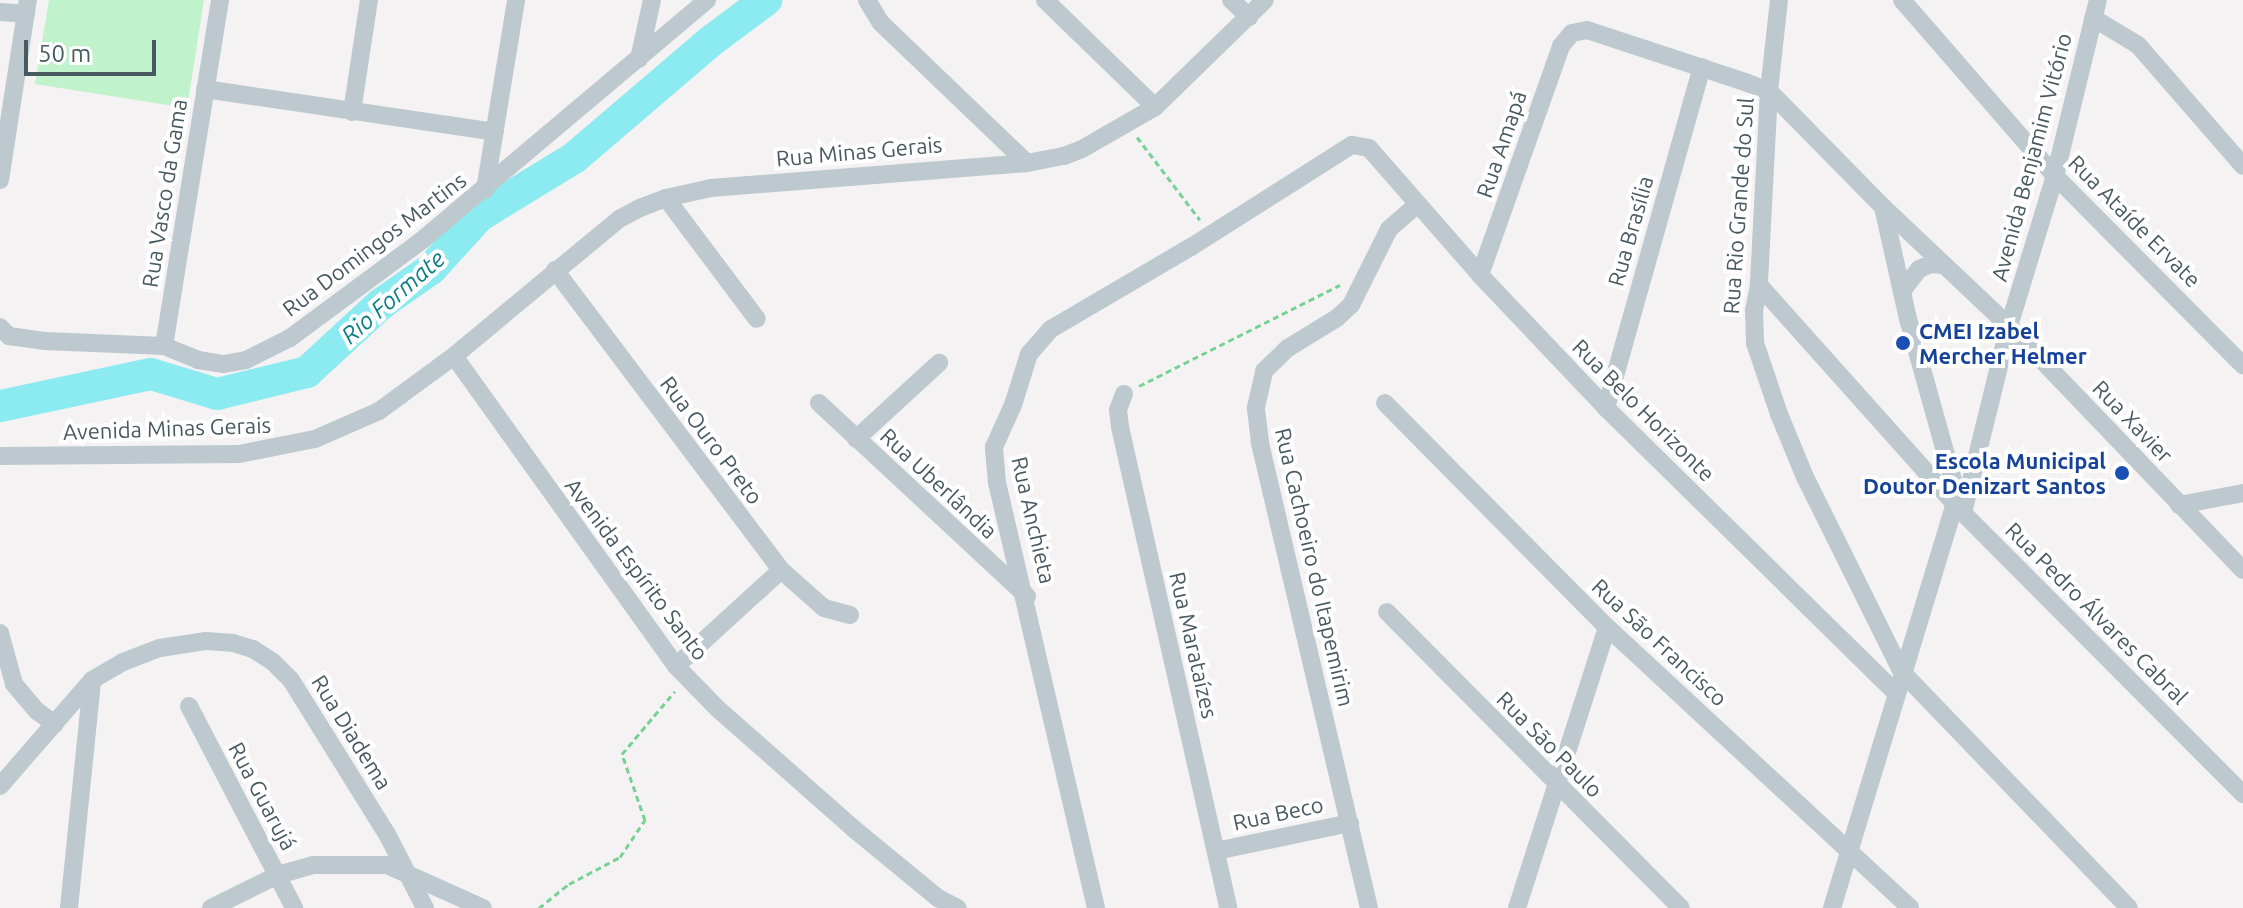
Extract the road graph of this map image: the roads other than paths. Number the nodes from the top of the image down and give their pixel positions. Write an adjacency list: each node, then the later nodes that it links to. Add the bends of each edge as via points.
1 (220, 0): 19 (street, Rua Vasco da Gama)
2 (369, 0): 22 (street)
3 (516, 0): 23 (street)
4 (652, 0): 17 (street)
5 (707, 0): 17 (street, Rua Domingos Martins)
6 (867, 0): 26 (street, via 881,23)
7 (1045, 0): 21 (street)
8 (1231, 0): 15 (street)
9 (1265, 0): 15 (street, Rua Minas Gerais)
10 (1779, 0): 20 (street, Rua Rio Grande do Sul)
11 (1902, 0): 28 (street, Rua Ataíde Ervate)
12 (27, 7): 14 (street); 25 (street)
13 (2095, 9): 27 (street, via 2138,45); 28 (street, Avenida Benjamim Vitório)
14 (0, 12)
15 (1249, 17): 21 (street, Rua Minas Gerais)
16 (1572, 33): 18 (street, Rua Xavier, via 1587,30); 36 (street, Rua Amapá, via 1561,46)
17 (639, 59): 30 (street, Rua Domingos Martins)
18 (1702, 67): 20 (street, Rua Xavier); 49 (street, Rua Brasília)
19 (205, 89): 22 (street); 42 (street, Rua Vasco da Gama)
20 (1769, 91): 33 (street, Rua Xavier); 37 (street, Rua Rio Grande do Sul)
21 (1155, 107): 26 (street, Rua Minas Gerais, via 1082,149)
22 (352, 112): 23 (street)
23 (495, 132): 30 (street)
24 (1369, 148): 32 (street, Rua Belo Horizonte); 57 (street, Rua Anchieta, via 1343,148 1070,315 1029,354 993,454)
25 (2, 154): 29 (street)
26 (1027, 163): 31 (street, Rua Minas Gerais, via 809,178)
27 (2243, 166)
28 (2055, 176): 40 (street, Avenida Benjamim Vitório); 45 (street, Rua Ataíde Ervate)
29 (0, 180)
30 (485, 190): 42 (street, Rua Domingos Martins, via 279,344 224,364)
31 (666, 198): 35 (street, Rua Minas Gerais, via 619,219); 39 (street)
32 (1418, 204): 36 (street, Rua Belo Horizonte); 71 (street, Rua Cachoeiro do Itapemirim, via 1389,229 1351,305 1264,371 1256,407)
33 (1883, 207): 34 (street, Rua Xavier); 38 (street)
34 (1944, 265): 38 (street, via 1919,269); 40 (street, Rua Xavier)
35 (555, 270): 43 (street, Rua Minas Gerais); 55 (street, Rua Ouro Preto)
36 (1480, 275): 49 (street, Rua Belo Horizonte)
37 (1759, 285): 54 (street, Rua Pedro Álvares Cabral); 63 (street, Rua Rio Grande do Sul, via 1755,343 1764,373 1805,477)
38 (1902, 291): 54 (street)
39 (757, 319)
40 (2009, 326): 53 (street, Rua Xavier); 54 (street, Avenida Benjamim Vitório)
41 (4, 332): 42 (street, Rua Domingos Martins, via 128,347)
42 (164, 346)
43 (454, 356): 51 (street, Avenida Minas Gerais, via 379,411 280,448 239,454); 62 (street, Avenida Espírito Santo)
44 (939, 363): 50 (street)
45 (2243, 365)
46 (1124, 394): 73 (street, Rua Marataízes, via 1118,410 1120,427)
47 (819, 403): 50 (street, Rua Uberlândia)
48 (1385, 403): 60 (street, Rua São Francisco)
49 (1606, 408): 65 (street, Rua Belo Horizonte)
50 (856, 439): 57 (street, Rua Uberlândia)
51 (0, 456)
52 (2243, 493): 53 (street)
53 (2179, 505): 56 (street, Rua Xavier)
54 (1959, 508): 63 (street, Avenida Benjamim Vitório); 70 (street, Rua Pedro Álvares Cabral)
55 (781, 570): 59 (street, Rua Ouro Preto, via 824,608); 62 (street)
56 (2243, 570)
57 (1027, 596): 83 (street, Rua Anchieta)
58 (1387, 612): 68 (street, Rua São Paulo)
59 (850, 615)
60 (1607, 627): 68 (street); 72 (street, Rua São Francisco)
61 (0, 633): 67 (street, via 14,684)
62 (682, 672): 76 (street, Avenida Espírito Santo)
63 (1902, 672): 65 (street, Avenida Benjamim Vitório); 90 (street)
64 (92, 680): 67 (street); 74 (street, Rua Diadema, via 123,662 183,643 233,643 253,649 273,662 307,702); 77 (street)
65 (1897, 694): 72 (street, Avenida Benjamim Vitório)
66 (189, 706): 75 (street, Rua Guarujá)
67 (55, 724): 69 (street)
68 (1557, 785): 86 (street); 87 (street, Rua São Paulo)
69 (0, 786)
70 (2243, 794)
71 (1350, 823): 73 (street, Rua Beco); 85 (street, Rua Cachoeiro do Itapemirim)
72 (1848, 850): 88 (street, Avenida Benjamim Vitório); 89 (street, Rua São Francisco)
73 (1216, 851): 84 (street, Rua Marataízes)
74 (408, 873): 75 (street, via 387,865 314,865); 80 (street, Rua Diadema); 81 (street)
75 (278, 875): 78 (street); 79 (street, Rua Guarujá)
76 (943, 903): 82 (street, Avenida Espírito Santo)
77 (69, 908)
78 (211, 908)
79 (294, 908)
80 (425, 908)
81 (483, 908)
82 (958, 908)
83 (1096, 908)
84 (1228, 908)
85 (1369, 908)
86 (1517, 908)
87 (1681, 908)
88 (1832, 908)
89 (1910, 908)
90 (2129, 908)

